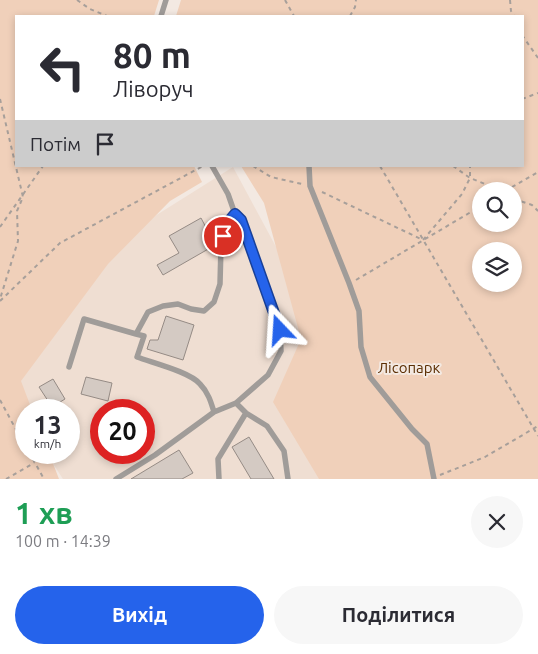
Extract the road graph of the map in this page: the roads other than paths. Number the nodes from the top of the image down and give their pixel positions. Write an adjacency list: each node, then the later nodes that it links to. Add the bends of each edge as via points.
1 (166, 0): 2 (lane)
2 (161, 15)
3 (213, 167): 5 (lane)
4 (309, 167): 14 (lane, via 310,186 359,312 361,347 370,377 427,444)
5 (235, 214): 6 (lane, via 225,226 220,284 214,302 204,311 178,304 148,312); 8 (lane, via 241,220 280,330 281,351 268,375)
6 (136, 334): 7 (lane, via 84,319); 9 (lane, via 144,336 137,357 190,376 200,383)
7 (69, 367)
8 (236, 403): 9 (lane); 10 (lane)
9 (214, 412): 11 (lane)
10 (246, 413): 12 (lane, via 218,459); 13 (lane, via 267,426 284,452)
11 (116, 479)
12 (219, 479)
13 (288, 479)
14 (434, 479)

